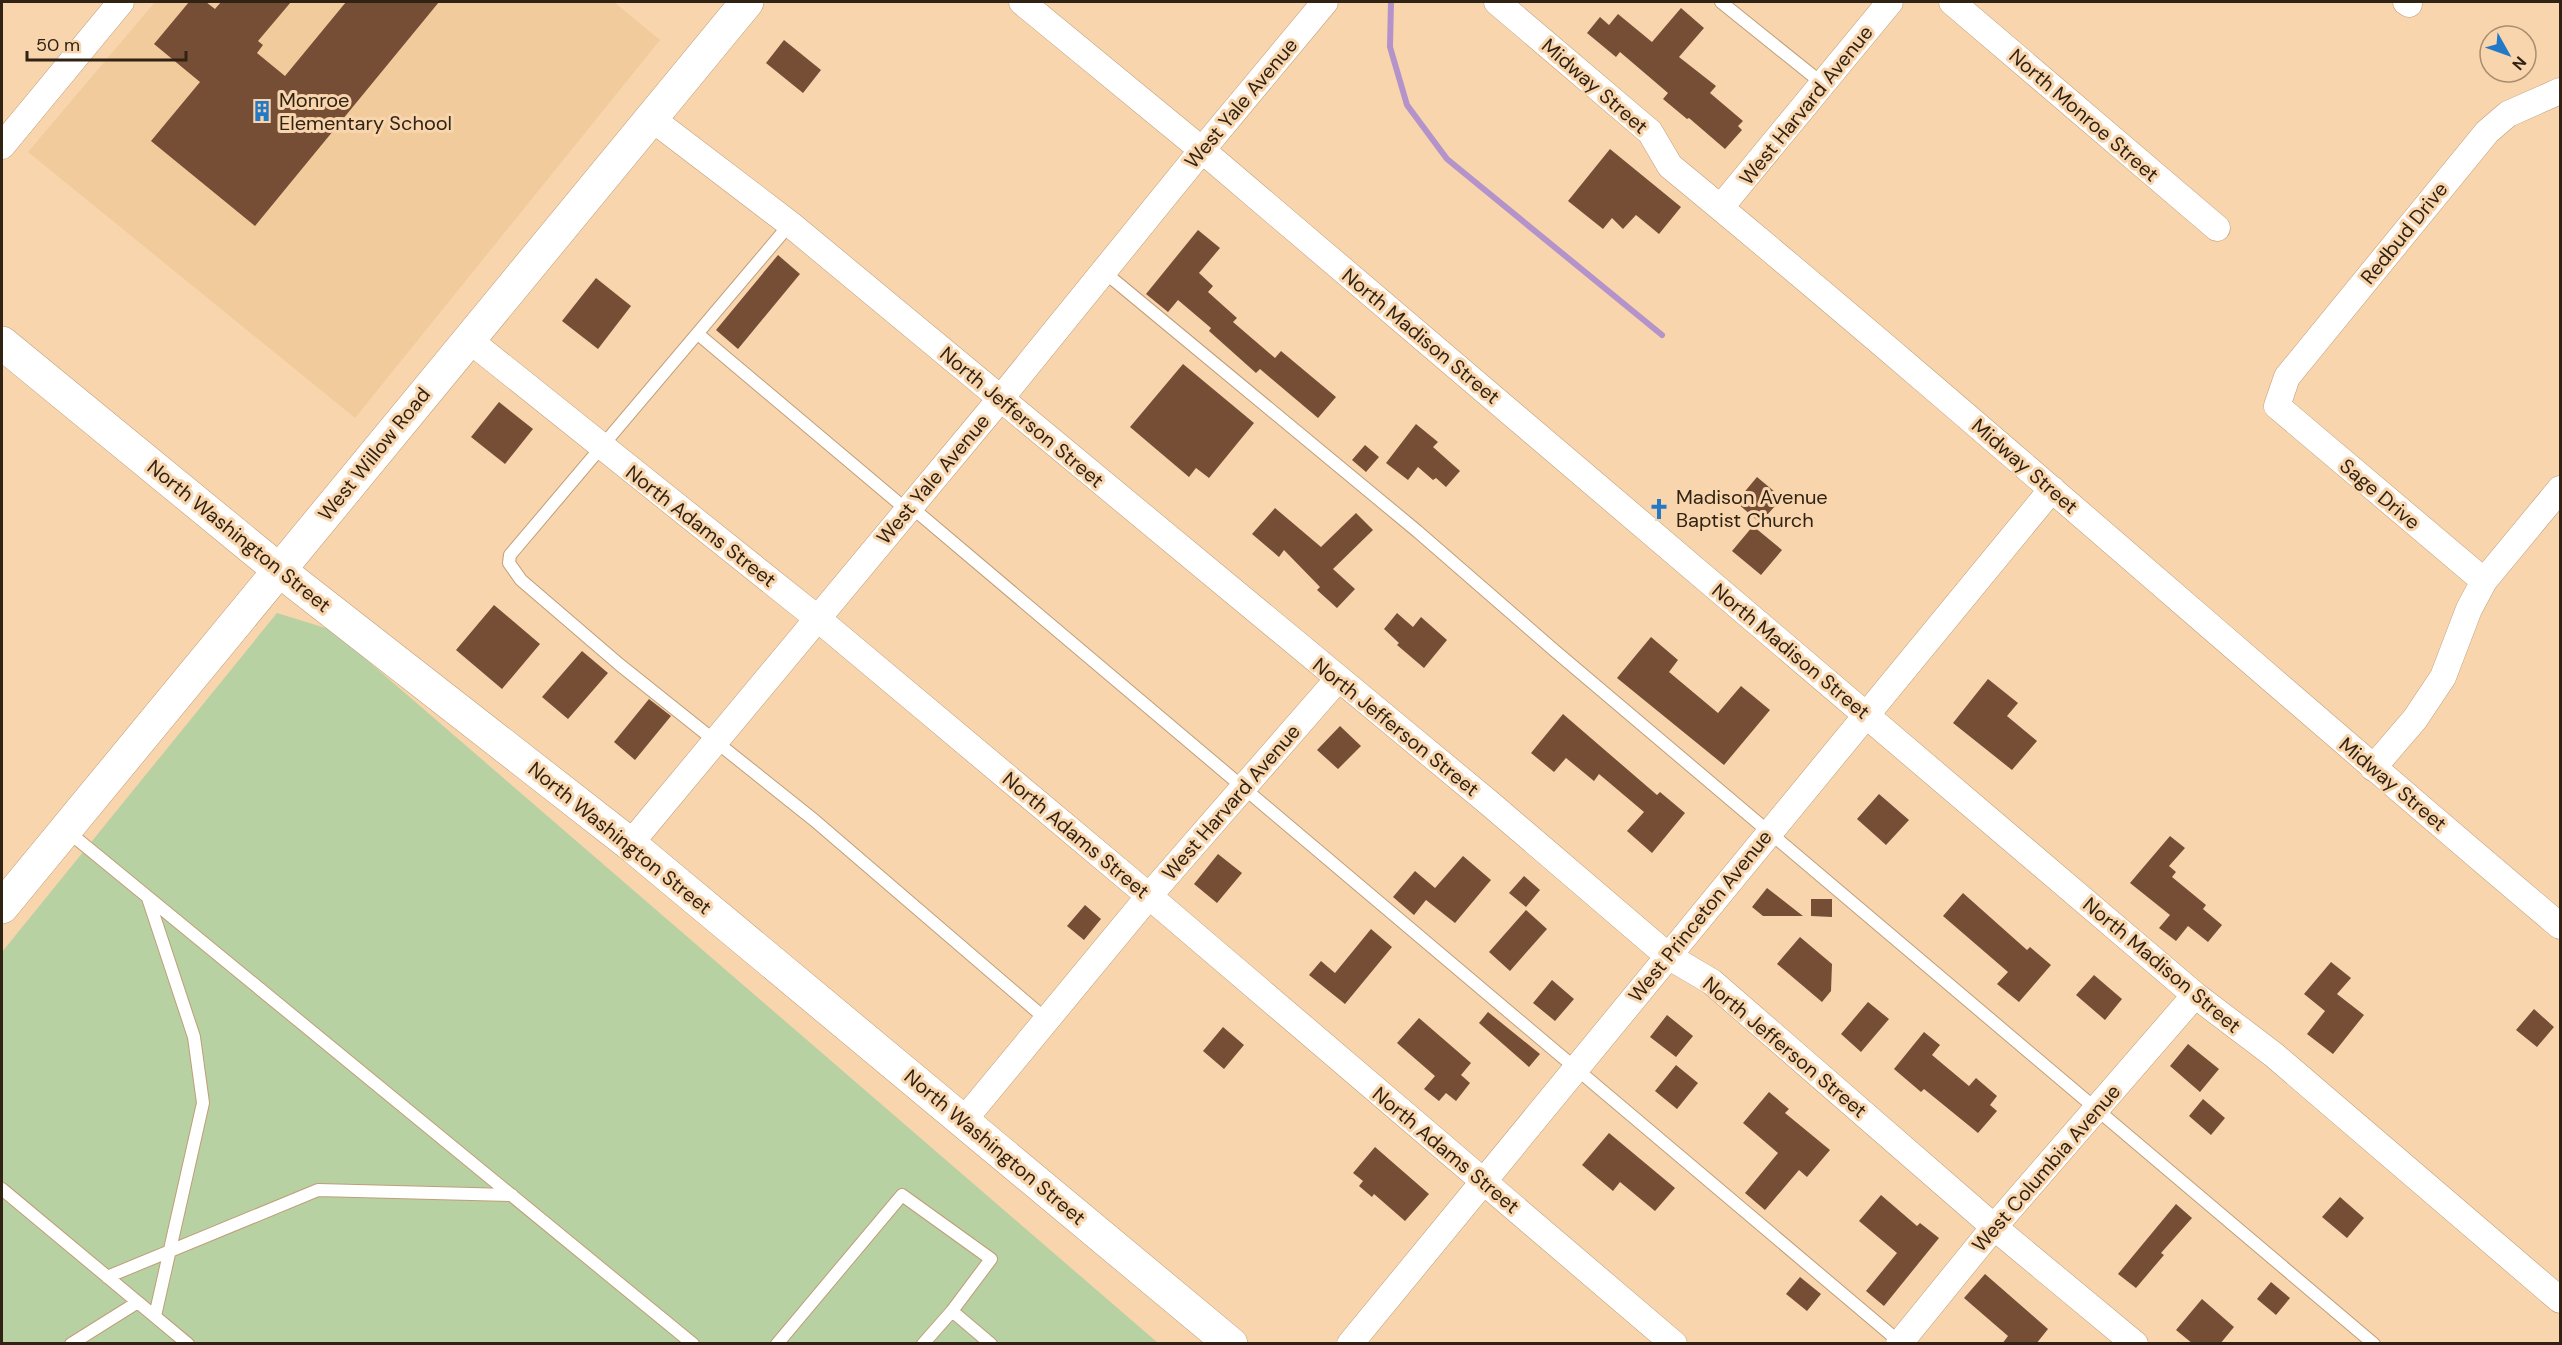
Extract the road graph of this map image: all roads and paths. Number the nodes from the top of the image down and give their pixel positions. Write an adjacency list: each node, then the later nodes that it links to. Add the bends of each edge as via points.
1 (122, 2): 12 (street)
2 (747, 2): 11 (street, West Willow Road)
3 (1022, 2): 13 (street, North Madison Street)
4 (1325, 2): 13 (street, West Yale Avenue)
5 (1497, 2): 14 (street, Midway Street, via 1650,132 1670,166)
6 (1721, 2): 9 (lane)
7 (1890, 2): 9 (street, West Harvard Avenue)
8 (1952, 2): 16 (street, North Monroe Street)
9 (1823, 84): 14 (street, West Harvard Avenue)
10 (2560, 91): 22 (street, Redbud Drive, via 2508,114 2487,132 2287,377)
11 (651, 118): 15 (street, North Jefferson Street); 19 (street, West Willow Road)
12 (2, 146)
13 (1202, 150): 17 (street, West Yale Avenue); 31 (street, North Madison Street)
14 (1721, 207): 24 (street, Midway Street)
15 (790, 224): 18 (lane); 21 (street, North Jefferson Street)
16 (2217, 228)
17 (1103, 271): 21 (street, West Yale Avenue); 36 (lane, via 1417,531)
18 (698, 334): 23 (lane); 26 (lane)
19 (468, 339): 23 (street, North Adams Street); 27 (street, West Willow Road)
20 (2, 343): 27 (street, North Washington Street)
21 (1001, 398): 26 (street, West Yale Avenue); 30 (street, North Jefferson Street)
22 (2277, 406): 28 (street, Sage Drive)
23 (602, 448): 29 (street, North Adams Street); 32 (lane, via 510,555 509,563 521,580 620,665)
24 (2052, 489): 31 (street, West Princeton Avenue); 33 (street, Midway Street)
25 (2560, 489): 28 (street)
26 (909, 508): 29 (street, West Yale Avenue); 34 (lane)
27 (279, 570): 35 (street, West Willow Road); 37 (street, North Washington Street)
28 (2484, 581): 33 (street, via 2443,677 2415,719)
29 (818, 618): 32 (street, West Yale Avenue); 39 (street, North Adams Street)
30 (1338, 679): 34 (street, West Harvard Avenue); 42 (street, North Jefferson Street)
31 (1866, 714): 36 (street, West Princeton Avenue); 43 (street, North Madison Street)
32 (716, 740): 37 (street, West Yale Avenue); 44 (lane)
33 (2373, 768): 41 (street, Midway Street)
34 (1243, 786): 39 (street, West Harvard Avenue); 45 (lane)
35 (65, 829): 38 (lane); 40 (street, West Willow Road)
36 (1768, 831): 42 (street, West Princeton Avenue); 46 (lane)
37 (630, 844): 47 (street, North Washington Street)
38 (148, 896): 50 (lane); 52 (lane, via 194,1037 203,1103)
39 (1149, 896): 44 (street, West Harvard Avenue); 48 (street, North Adams Street)
40 (2, 907)
41 (2560, 926)
42 (1668, 956): 45 (street, West Princeton Avenue); 51 (street, North Jefferson Street, via 1712,982)
43 (2195, 995): 46 (street, West Columbia Avenue); 54 (street, North Madison Street, via 2274,1055)
44 (1047, 1020): 47 (street, West Harvard Avenue)
45 (1574, 1068): 48 (street, West Princeton Avenue); 58 (lane)
46 (2096, 1109): 51 (street, West Columbia Avenue); 69 (lane)
47 (964, 1120): 65 (street, North Washington Street)
48 (1481, 1180): 66 (street, West Princeton Avenue); 67 (street, North Adams Street)
49 (2, 1189): 53 (lane)
50 (512, 1195): 52 (lane, via 318,1190); 61 (lane)
51 (1994, 1227): 58 (street, West Columbia Avenue); 68 (street, North Jefferson Street)
52 (170, 1251): 53 (lane); 57 (lane)
53 (107, 1276): 55 (lane)
54 (2560, 1300)
55 (138, 1302): 57 (lane); 59 (lane)
56 (952, 1311): 62 (lane, via 991,1259 902,1195); 63 (lane); 64 (lane)
57 (155, 1316): 60 (lane)
58 (1900, 1343)
59 (71, 1344)
60 (188, 1344)
61 (693, 1344)
62 (777, 1344)
63 (923, 1344)
64 (991, 1344)
65 (1231, 1344)
66 (1350, 1344)
67 (1674, 1344)
68 (2135, 1344)
69 (2374, 1344)

